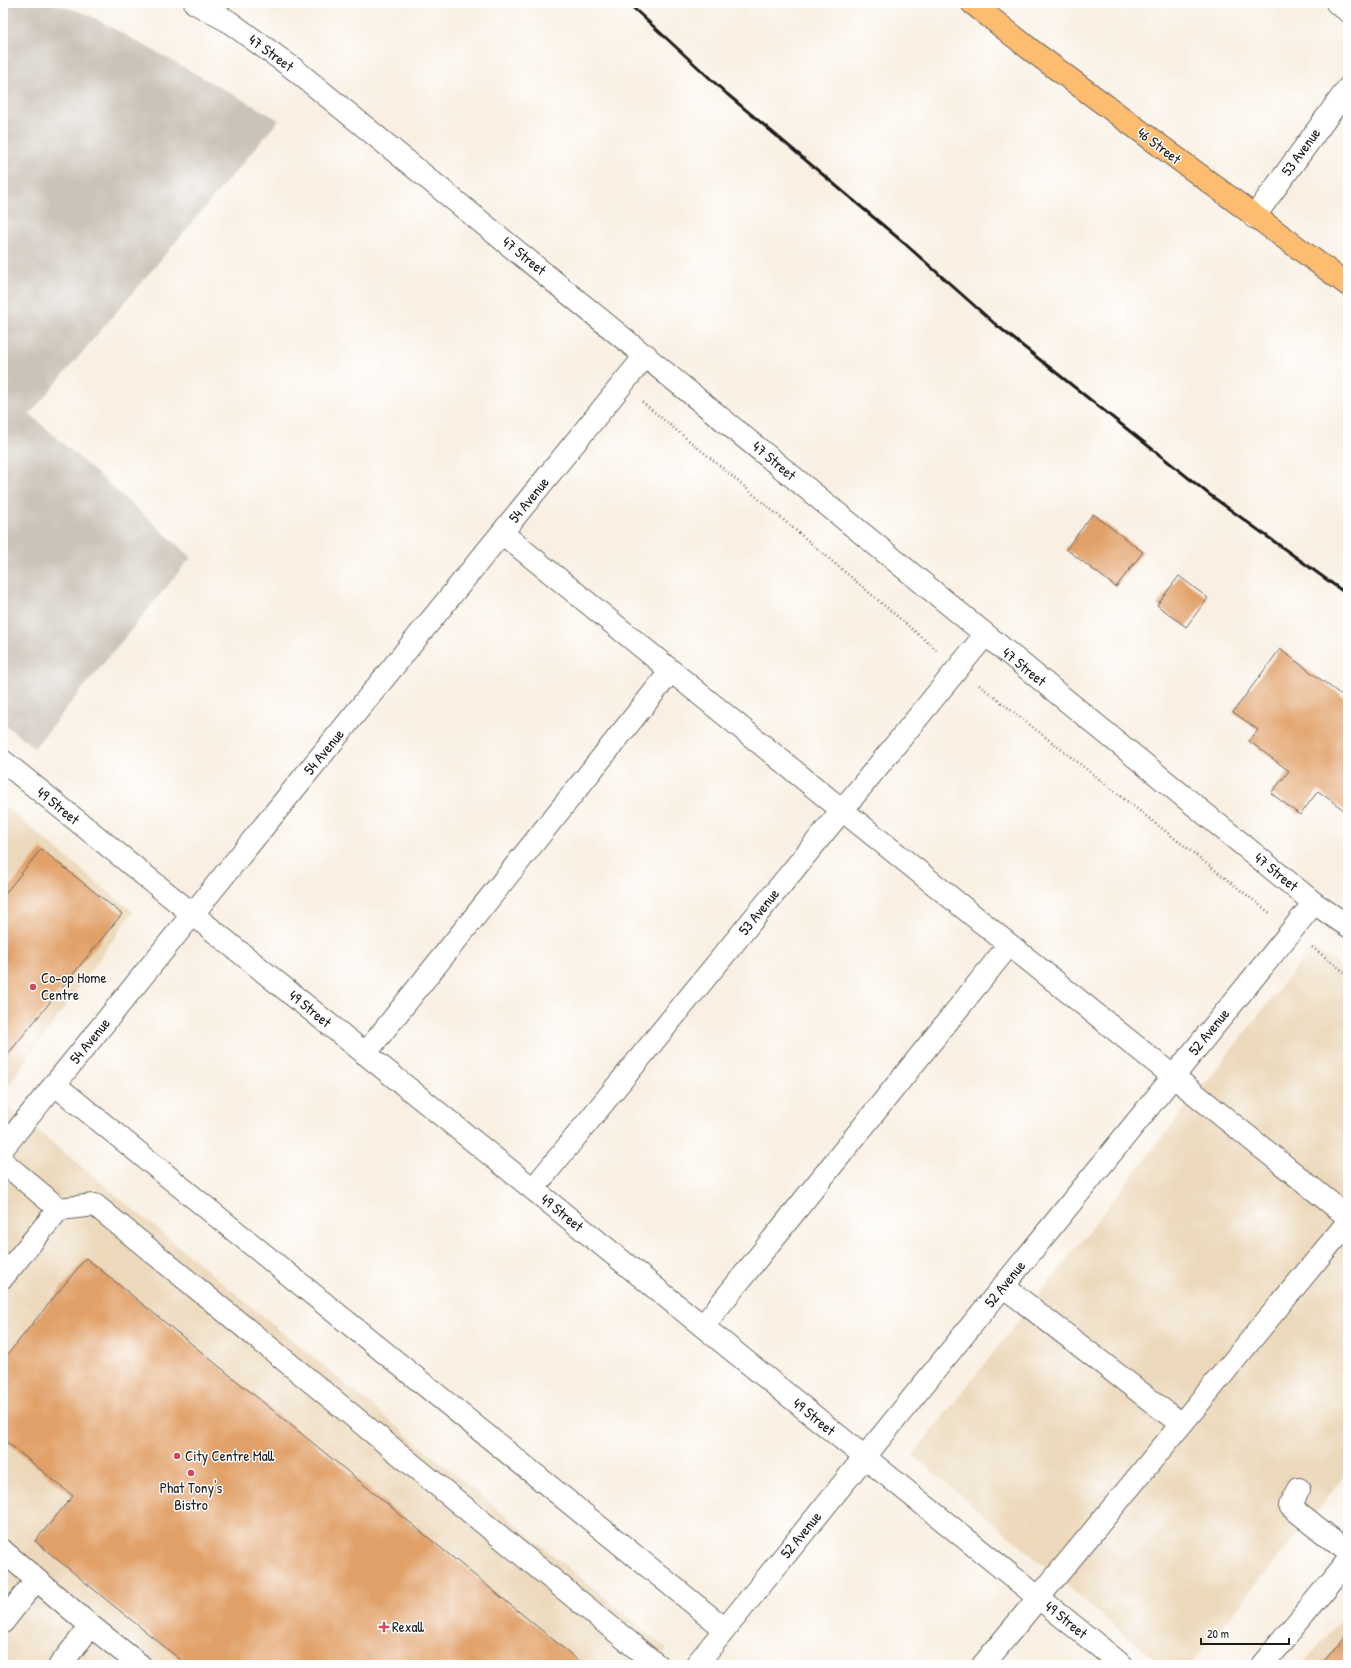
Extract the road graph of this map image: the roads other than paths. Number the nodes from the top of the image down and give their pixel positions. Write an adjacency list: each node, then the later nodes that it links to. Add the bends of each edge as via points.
1 (195, 3): 8 (street, 47 Street, via 228,21 294,69)
2 (972, 3): 6 (main road, 46 Street)
3 (1337, 3): 4 (street)
4 (1348, 11)
5 (1348, 88): 6 (street, 53 Avenue)
6 (1254, 217): 7 (main road, 46 Street)
7 (1348, 285)
8 (646, 355): 9 (street, 54 Avenue); 10 (street, 47 Street)
9 (502, 533): 11 (street); 15 (street, 54 Avenue)
10 (985, 635): 13 (street, 53 Avenue); 14 (street, 47 Street)
11 (671, 671): 13 (street); 18 (street)
12 (3, 761): 15 (street, 49 Street)
13 (842, 810): 17 (street); 23 (street, 53 Avenue)
14 (1314, 903): 16 (street, 47 Street); 19 (street, 52 Avenue)
15 (192, 914): 18 (street, 49 Street); 20 (street, 54 Avenue)
16 (1348, 926)
17 (1009, 945): 19 (street); 29 (street)
18 (365, 1054): 23 (street, 49 Street)
19 (1173, 1076): 25 (street); 28 (street, 52 Avenue)
20 (54, 1084): 21 (street, 54 Avenue); 39 (street)
21 (3, 1148)
22 (3, 1162): 24 (street)
23 (533, 1189): 29 (street, 49 Street)
24 (59, 1209): 27 (street); 42 (street, via 95,1205)
25 (1348, 1217)
26 (1348, 1222): 30 (street)
27 (3, 1277)
28 (1003, 1286): 30 (street); 31 (street, 52 Avenue)
29 (703, 1326): 31 (street, 49 Street)
30 (1181, 1424): 36 (street)
31 (864, 1457): 36 (street, 49 Street); 39 (street, 52 Avenue)
32 (1299, 1489): 34 (street, via 1290,1506)
33 (3, 1551): 35 (street)
34 (1347, 1564): 46 (street)
35 (36, 1580): 37 (street); 38 (street)
36 (1038, 1598): 44 (street); 45 (street, 49 Street)
37 (3, 1622)
38 (91, 1626): 40 (street); 41 (street)
39 (725, 1629): 43 (street, 52 Avenue)
40 (60, 1665)
41 (140, 1665)
42 (657, 1665)
43 (696, 1665)
44 (982, 1665)
45 (1122, 1665)
46 (1262, 1665)

